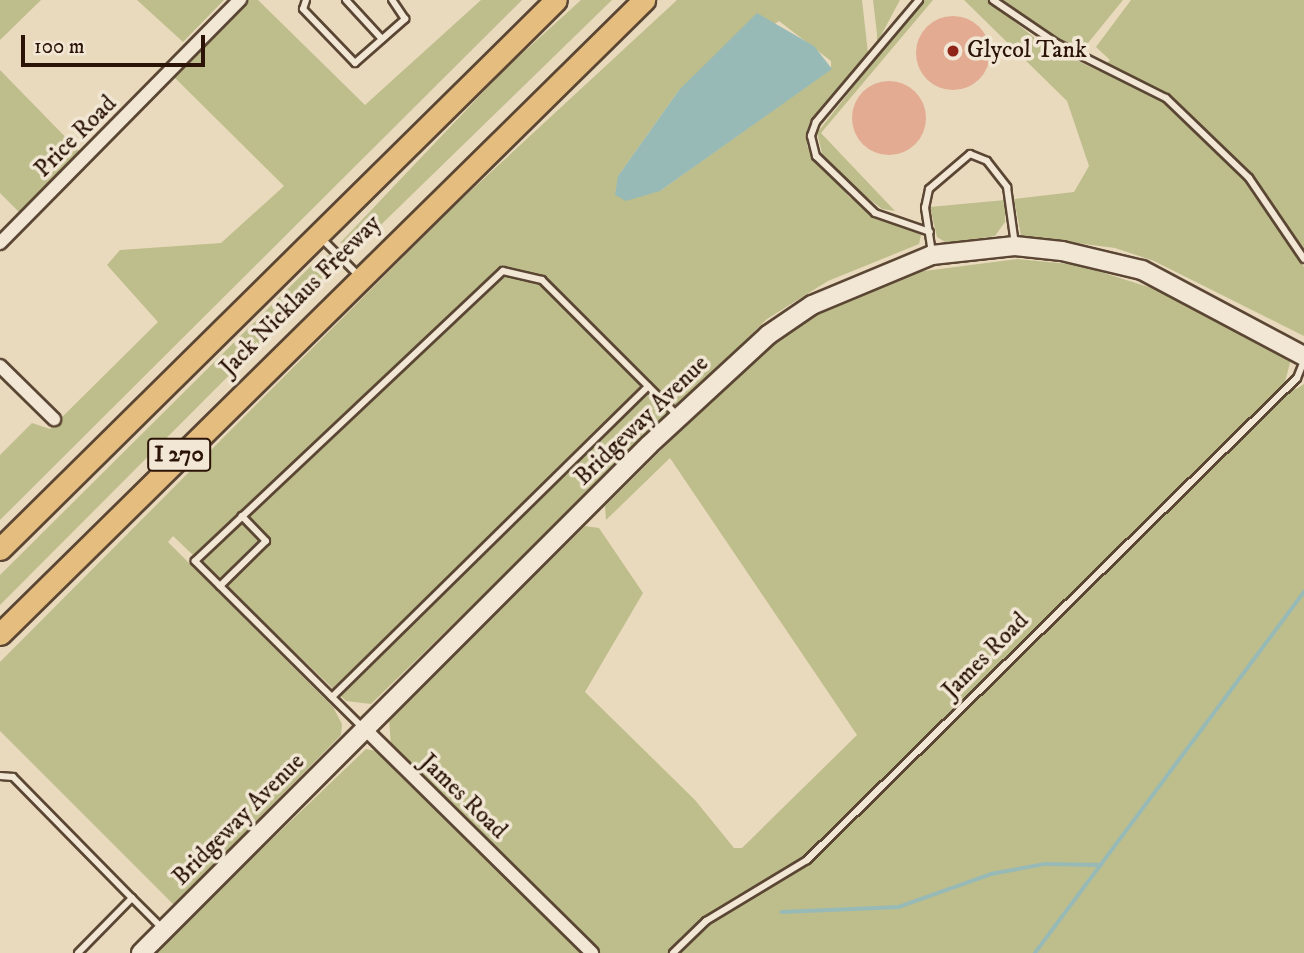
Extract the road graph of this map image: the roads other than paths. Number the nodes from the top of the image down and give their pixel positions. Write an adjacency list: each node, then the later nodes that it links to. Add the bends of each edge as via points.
1 (240, 0): 12 (street, Price Road)
2 (306, 0): 9 (lane, via 303,9 353,62)
3 (346, 0): 9 (lane)
4 (393, 0): 9 (lane, via 406,16)
5 (556, 0): 11 (highway, Jack Nicklaus Freeway / I 270)
6 (644, 0): 16 (highway, Jack Nicklaus Freeway / I 270)
7 (919, 0): 10 (lane, via 811,136 816,156 875,213)
8 (993, 0): 15 (lane, via 1056,43 1166,98 1248,178)
9 (382, 39)
10 (930, 232): 13 (lane, via 929,189 959,160 981,156 1007,187); 14 (lane)
11 (317, 234): 16 (lane); 23 (highway, Jack Nicklaus Freeway / I 270)
12 (0, 243)
13 (1015, 246): 14 (street, Bridgeway Avenue); 17 (street, Bridgeway Avenue, via 1142,270)
14 (932, 255): 20 (street, Bridgeway Avenue, via 812,305 768,335)
15 (1304, 260)
16 (359, 276): 25 (highway, Jack Nicklaus Freeway / I 270)
17 (1303, 356): 34 (lane, James Road, via 1297,378 807,860 706,921)
18 (0, 366): 21 (street)
19 (648, 386): 20 (lane); 22 (lane, via 542,280 503,271); 26 (lane)
20 (679, 418): 27 (street, Bridgeway Avenue)
21 (54, 419)
22 (242, 516): 24 (lane, via 266,541); 24 (lane, via 195,561)
23 (0, 549)
24 (220, 586): 26 (lane)
25 (0, 634)
26 (332, 696): 27 (lane)
27 (365, 729): 30 (street, Bridgeway Avenue); 33 (street, James Road)
28 (0, 776): 29 (lane, via 13,777)
29 (132, 898): 30 (lane); 31 (lane)
30 (164, 930): 32 (street, Bridgeway Avenue)
31 (78, 953)
32 (141, 953)
33 (592, 953)
34 (673, 953)

